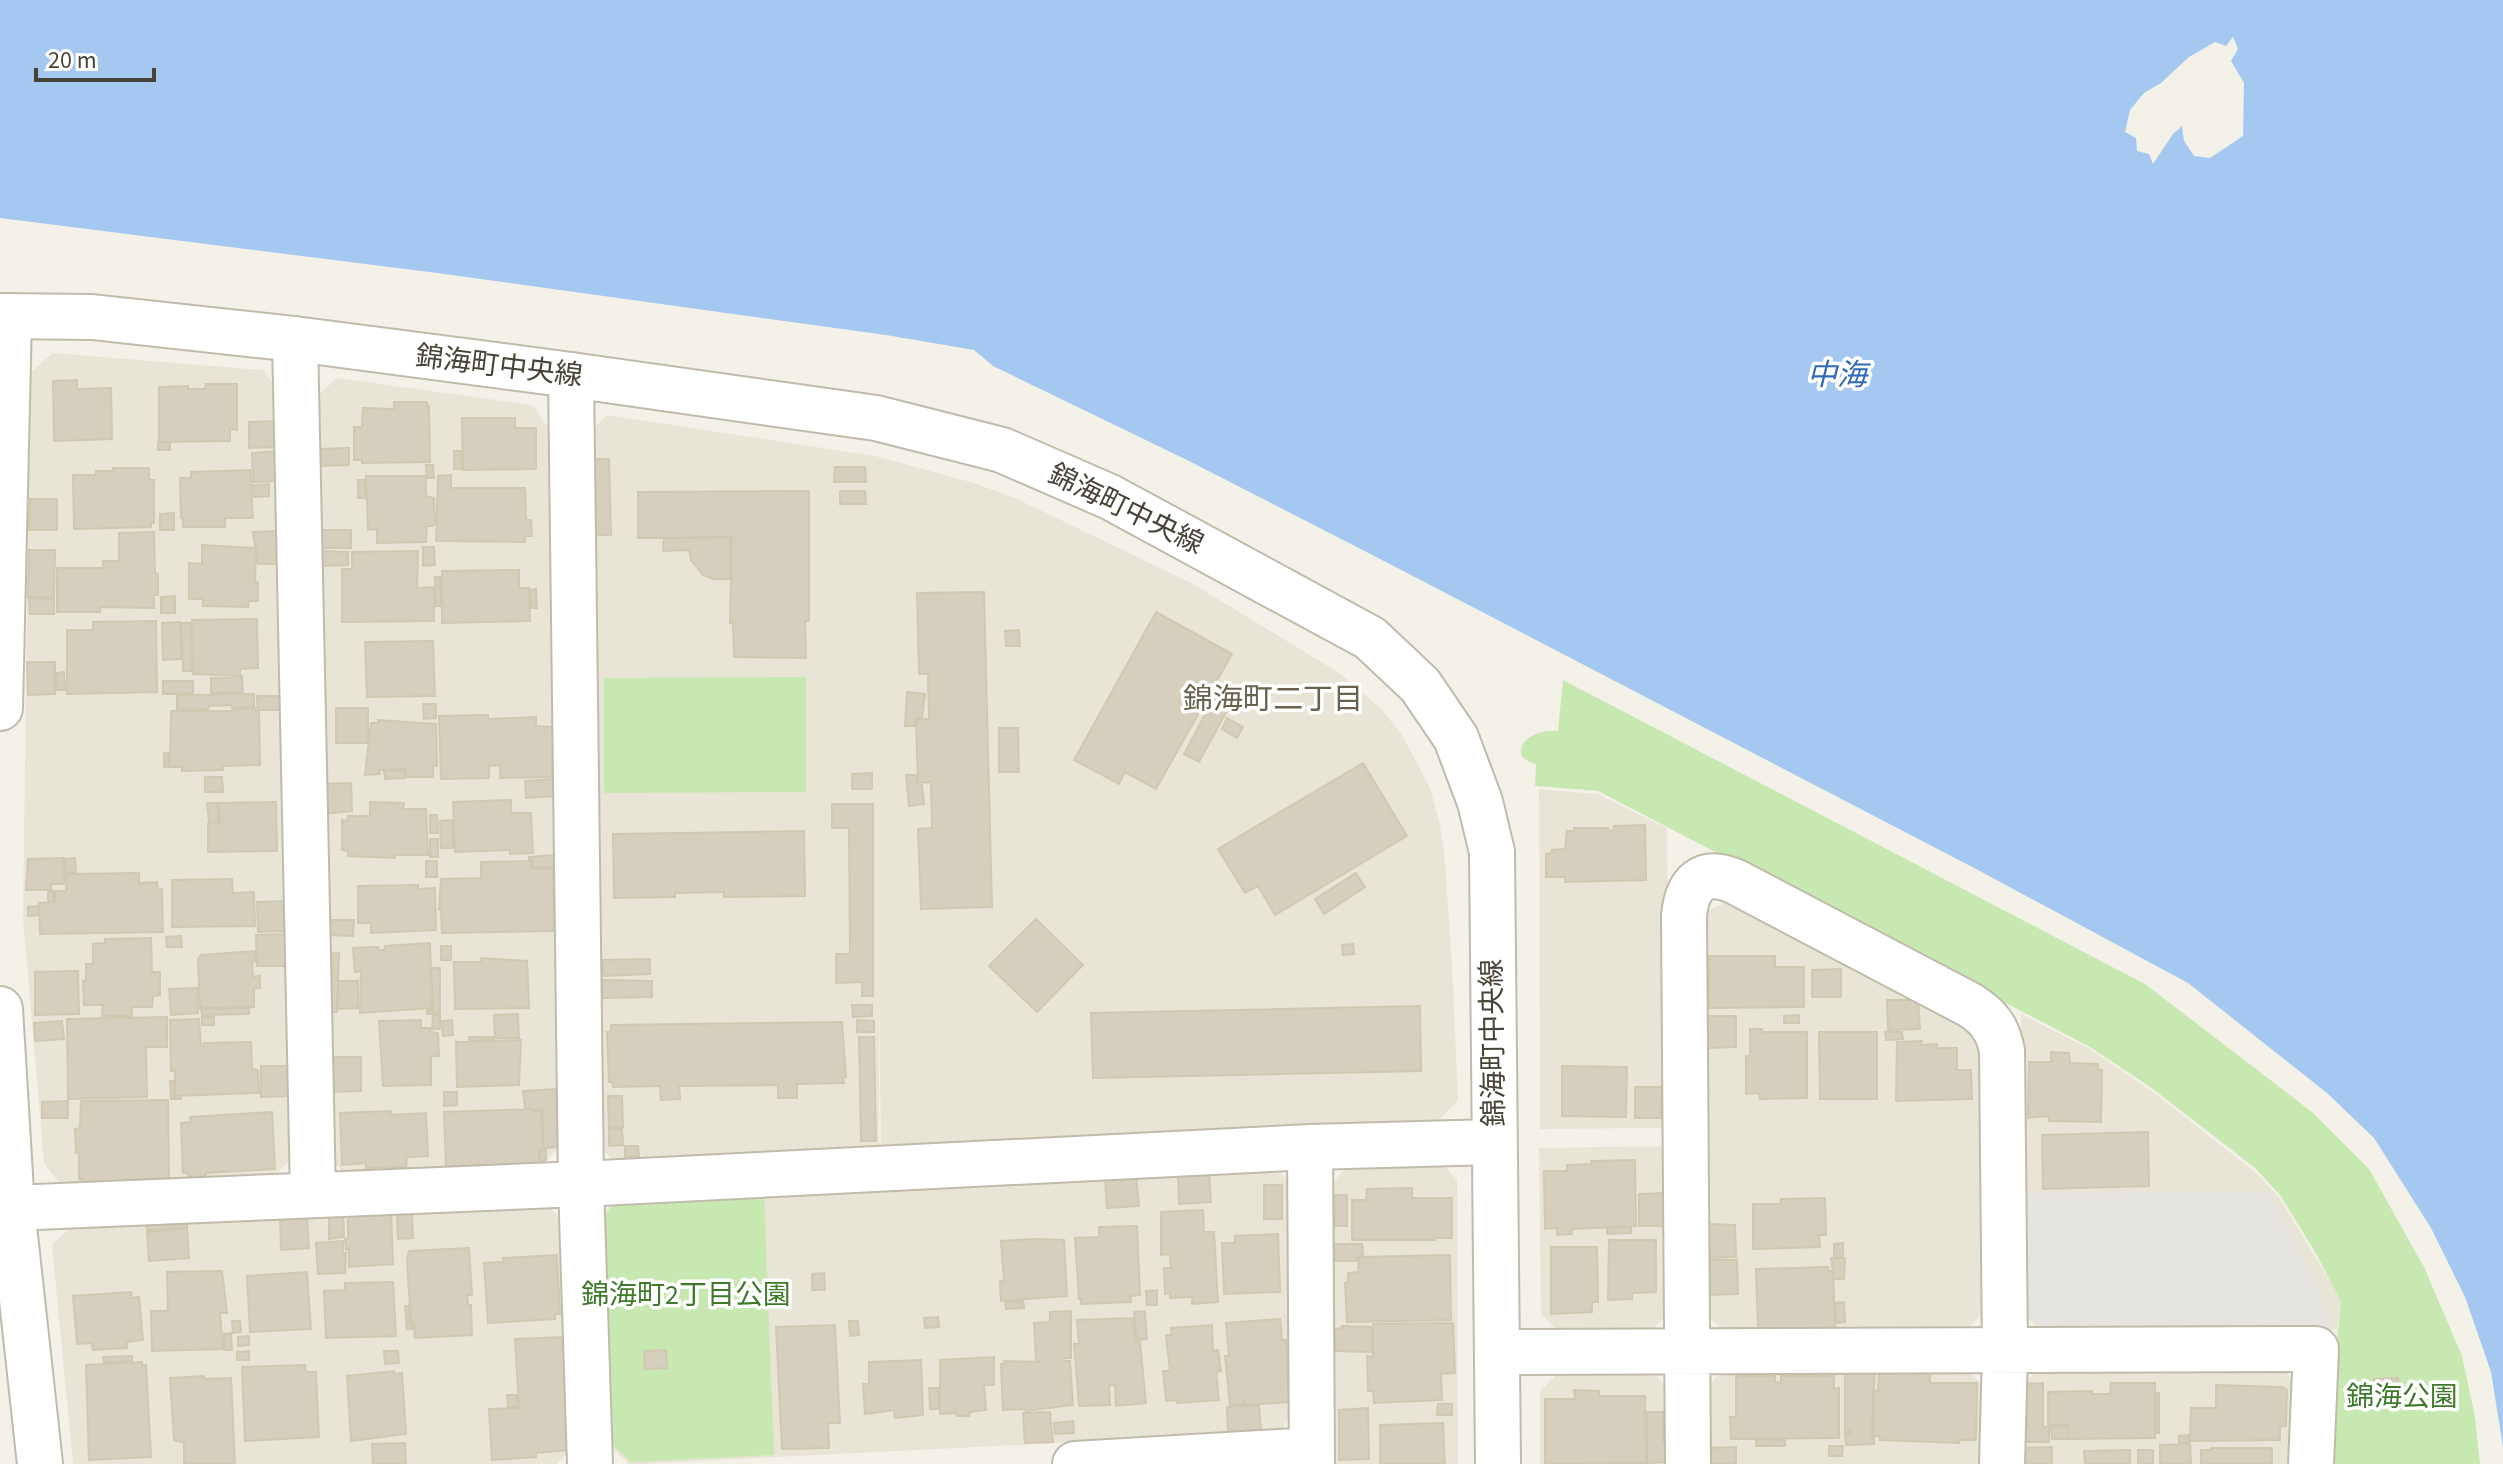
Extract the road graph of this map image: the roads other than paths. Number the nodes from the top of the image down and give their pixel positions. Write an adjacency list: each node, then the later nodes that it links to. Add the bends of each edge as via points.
1 (4, 316): 2 (street, 錦海町中央線, via 92,317); 4 (street)
2 (295, 339): 3 (street, 錦海町中央線); 9 (street)
3 (571, 375): 6 (street, 錦海町中央線, via 876,418 1002,450 1110,497 1370,638 1420,685 1456,738 1480,802 1492,852); 8 (street)
4 (0, 708)
5 (0, 1009): 10 (street)
6 (1494, 1142): 7 (street); 12 (street, 錦海町中央線)
7 (1310, 1147): 8 (street); 14 (street)
8 (581, 1184): 9 (street); 16 (street)
9 (313, 1195): 10 (street)
10 (12, 1208): 15 (street)
11 (1688, 1351): 12 (street); 13 (street); 13 (street, via 1684,916 1695,882 1725,877 1970,1005 1994,1027 2002,1051); 19 (street)
12 (1498, 1352): 18 (street, 錦海町中央線)
13 (2005, 1352): 20 (street); 21 (street, via 2316,1349)
14 (1312, 1457): 17 (street)
15 (40, 1464)
16 (590, 1464)
17 (1075, 1464)
18 (1498, 1464)
19 (1688, 1464)
20 (2002, 1464)
21 (2311, 1464)

